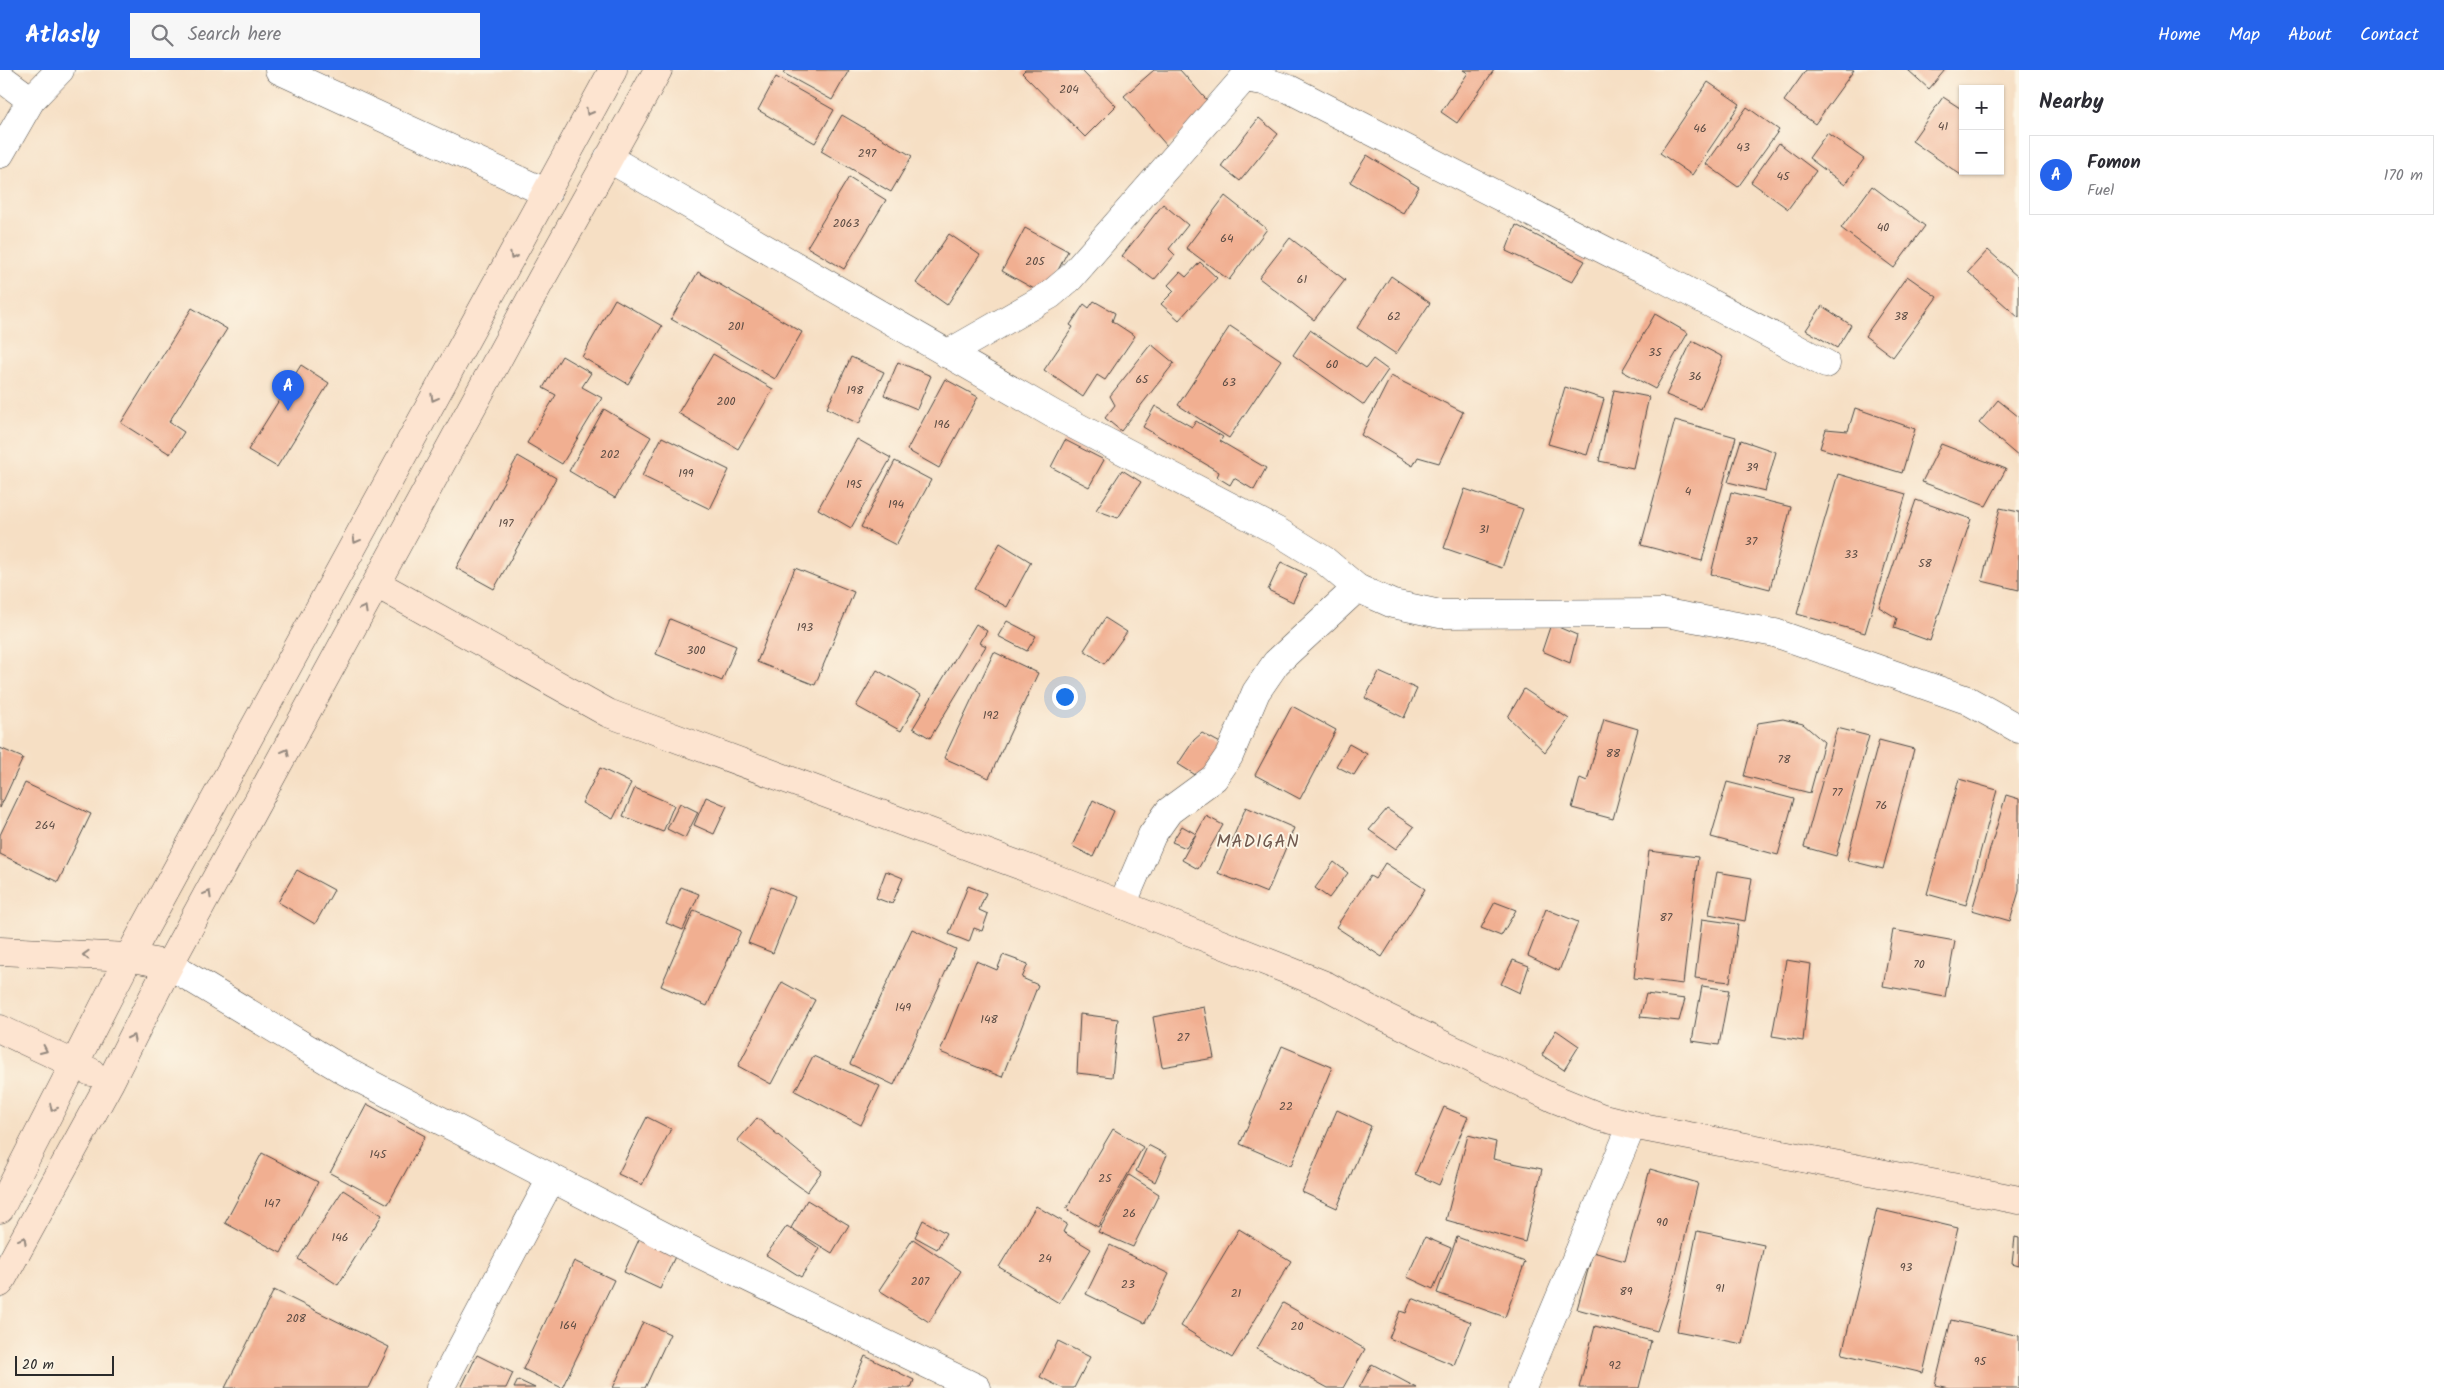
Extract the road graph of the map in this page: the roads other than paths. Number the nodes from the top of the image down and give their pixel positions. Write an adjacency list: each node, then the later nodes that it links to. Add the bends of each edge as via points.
1 (60, 70): 7 (street)
2 (279, 70): 10 (street)
3 (613, 70): 10 (main road, one-way to 10)
4 (658, 70): 9 (main road)
5 (1241, 74): 11 (street, via 1070,278 1050,295); 12 (street, via 1288,89 1654,273)
6 (0, 77): 7 (street)
7 (31, 100): 8 (street)
8 (0, 154)
9 (608, 158): 11 (street); 13 (main road)
10 (547, 194): 18 (main road, one-way to 18)
11 (947, 354): 14 (street, via 1277,531 1324,560)
12 (1826, 364)
13 (377, 584): 16 (main road, via 608,713); 19 (main road, one-way to 13)
14 (1357, 588): 15 (street, via 1393,604 1440,614 1666,613 1775,633 1967,700); 16 (street, via 1276,662 1256,692 1229,756 1214,778 1169,811 1152,835)
15 (2019, 729)
16 (1122, 905): 23 (main road, via 1327,986 1553,1098 1600,1117)
17 (0, 951): 18 (main road, one-way to 17)
18 (129, 956): 19 (main road); 21 (main road)
19 (169, 965): 22 (main road, one-way to 19); 24 (street, via 345,1071)
20 (0, 1029): 21 (main road, one-way to 21)
21 (75, 1065): 22 (main road); 26 (main road, one-way to 26)
22 (110, 1082): 27 (main road, one-way to 22)
23 (1632, 1125): 25 (main road); 30 (street)
24 (551, 1179): 28 (street); 29 (street)
25 (2019, 1200)
26 (0, 1209)
27 (0, 1283)
28 (440, 1388)
29 (977, 1388)
30 (1522, 1388)

